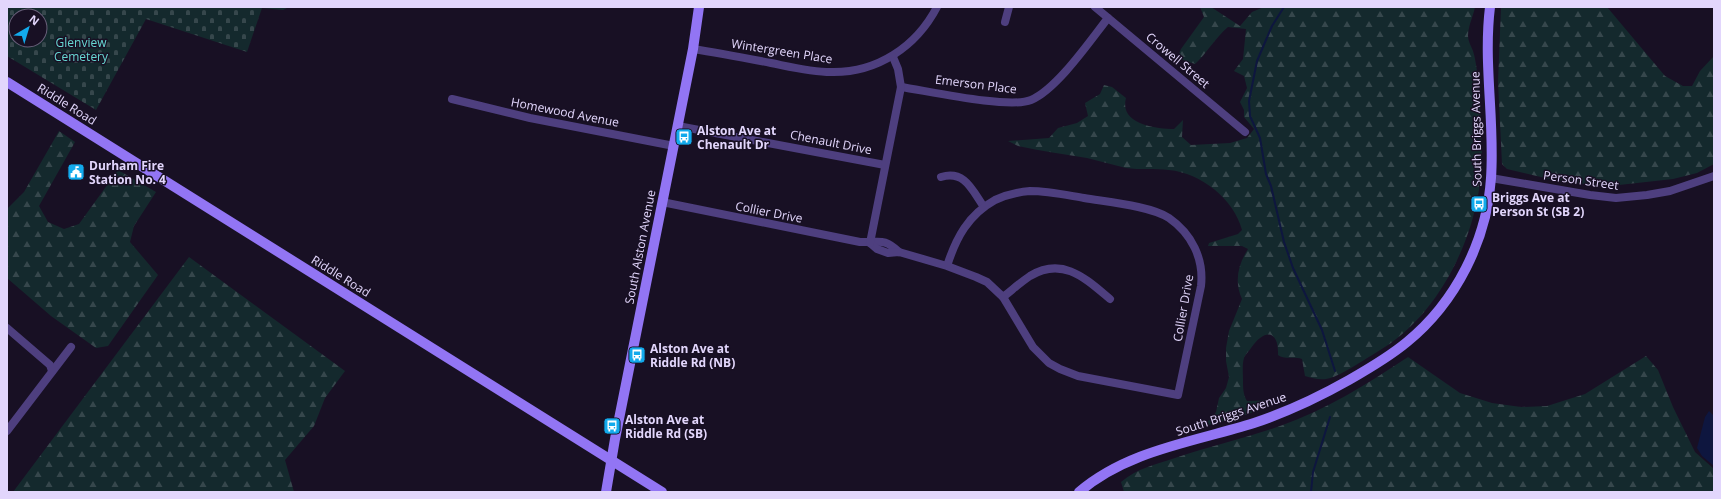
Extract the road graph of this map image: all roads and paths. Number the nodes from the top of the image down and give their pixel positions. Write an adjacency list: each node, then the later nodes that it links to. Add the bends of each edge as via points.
1 (700, 7): 8 (street, South Alston Avenue)
2 (937, 7): 9 (street, Wintergreen Place, via 918,34)
3 (1009, 7): 7 (street)
4 (1095, 7): 6 (street, Crowell Street)
5 (1490, 7): 19 (street, South Briggs Avenue, via 1487,52)
6 (1108, 18): 11 (street, Emerson Place, via 1053,85 1031,100 988,100); 14 (street, Crowell Street)
7 (1006, 22)
8 (693, 49): 9 (street, Wintergreen Place, via 829,72 864,68); 13 (street, South Alston Avenue)
9 (893, 57): 11 (street)
10 (7, 82): 30 (street, Riddle Road)
11 (901, 87): 16 (street)
12 (452, 99): 15 (street, Homewood Avenue, via 530,118)
13 (678, 126): 15 (street, South Alston Avenue); 16 (street, Chenault Drive)
14 (1245, 132)
15 (674, 146): 20 (street, South Alston Avenue)
16 (885, 165): 22 (street)
17 (1714, 176): 19 (street, Person Street, via 1670,191 1616,198 1590,196)
18 (941, 177): 21 (street, via 948,175 967,182)
19 (1491, 178): 33 (street, South Briggs Avenue, via 1480,235 1462,276 1423,328 1393,353 1334,389 1298,406 1252,423 1130,460 1103,474)
20 (662, 202): 22 (street, Collier Drive); 30 (street, South Alston Avenue)
21 (984, 207): 23 (street, Collier Drive, via 970,219 959,234); 24 (street, Collier Drive, via 1018,192 1042,191 1156,212 1176,224 1194,247 1202,274 1178,395 1078,376 1060,370 1049,363 1033,346)
22 (870, 243): 23 (street, Collier Drive, via 888,253 899,252)
23 (947, 266): 24 (street, Collier Drive, via 982,279)
24 (1003, 297): 25 (street, via 1029,276 1053,269 1080,275)
25 (1110, 299)
26 (7, 328): 28 (street, via 50,365)
27 (71, 347): 28 (street)
28 (52, 371): 29 (street)
29 (8, 426)
30 (612, 461): 31 (street, South Alston Avenue); 32 (street, Riddle Road)
31 (606, 492)
32 (662, 492)
33 (1079, 492)

